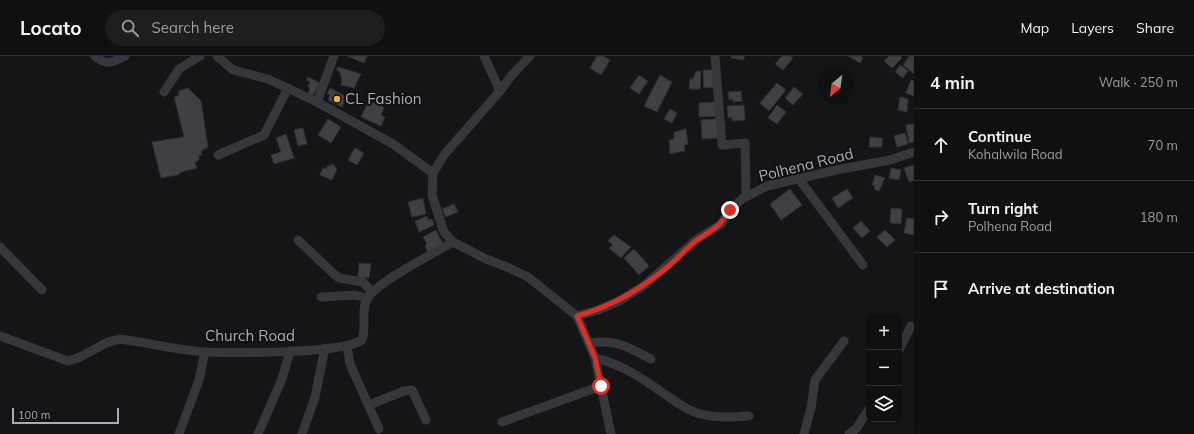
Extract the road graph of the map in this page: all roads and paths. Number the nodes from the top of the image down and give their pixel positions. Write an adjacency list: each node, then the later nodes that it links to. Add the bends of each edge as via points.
1 (94, 56): 2 (street, via 108,63)
2 (125, 56)
3 (200, 56): 11 (street, via 178,69)
4 (217, 56): 9 (street, via 234,70 268,79)
5 (334, 56): 12 (street)
6 (484, 56): 10 (street)
7 (530, 56): 10 (street)
8 (715, 56): 17 (street, via 722,145 745,143)
9 (288, 88): 12 (street); 14 (street, via 264,135)
10 (500, 91): 15 (street, via 444,155)
11 (164, 92)
12 (317, 102): 15 (street, via 393,144)
13 (914, 152): 16 (street, Polhena Road, via 890,160)
14 (218, 155)
15 (434, 173): 19 (street, via 432,195 438,216 444,232)
16 (799, 179): 17 (street, Polhena Road, via 766,186); 21 (street)
17 (746, 197): 25 (street, Polhena Road, via 730,210 722,224 696,240 646,284 621,300)
18 (298, 240): 23 (street, via 339,278 363,282)
19 (454, 242): 23 (street, via 383,283); 25 (street, via 528,277)
20 (0, 247): 22 (street)
21 (862, 266)
22 (42, 290)
23 (370, 295): 24 (street); 31 (street, Church Road, via 362,340)
24 (321, 297)
25 (577, 316): 29 (street)
26 (911, 326): 30 (street)
27 (0, 336): 34 (street, Church Road, via 68,361 80,358 108,342 121,339)
28 (844, 341): 48 (street, via 815,380)
29 (590, 343): 35 (street); 36 (street, via 614,342)
30 (902, 344)
31 (347, 346): 32 (street, Church Road); 38 (street, via 350,364)
32 (325, 348): 33 (street, Church Road); 46 (street, via 315,397)
33 (290, 351): 34 (street, Church Road); 45 (street, via 282,379)
34 (205, 352): 44 (street, via 199,380)
35 (595, 358): 37 (street); 40 (street, via 629,370 685,408 699,414 730,418)
36 (651, 360)
37 (601, 386): 42 (street); 47 (street)
38 (369, 405): 41 (street, via 408,389 412,390); 43 (street)
39 (866, 414): 49 (street, via 856,429)
40 (749, 416)
41 (426, 420)
42 (502, 422)
43 (379, 429)
44 (179, 434)
45 (258, 434)
46 (302, 434)
47 (611, 434)
48 (804, 434)
49 (849, 434)

